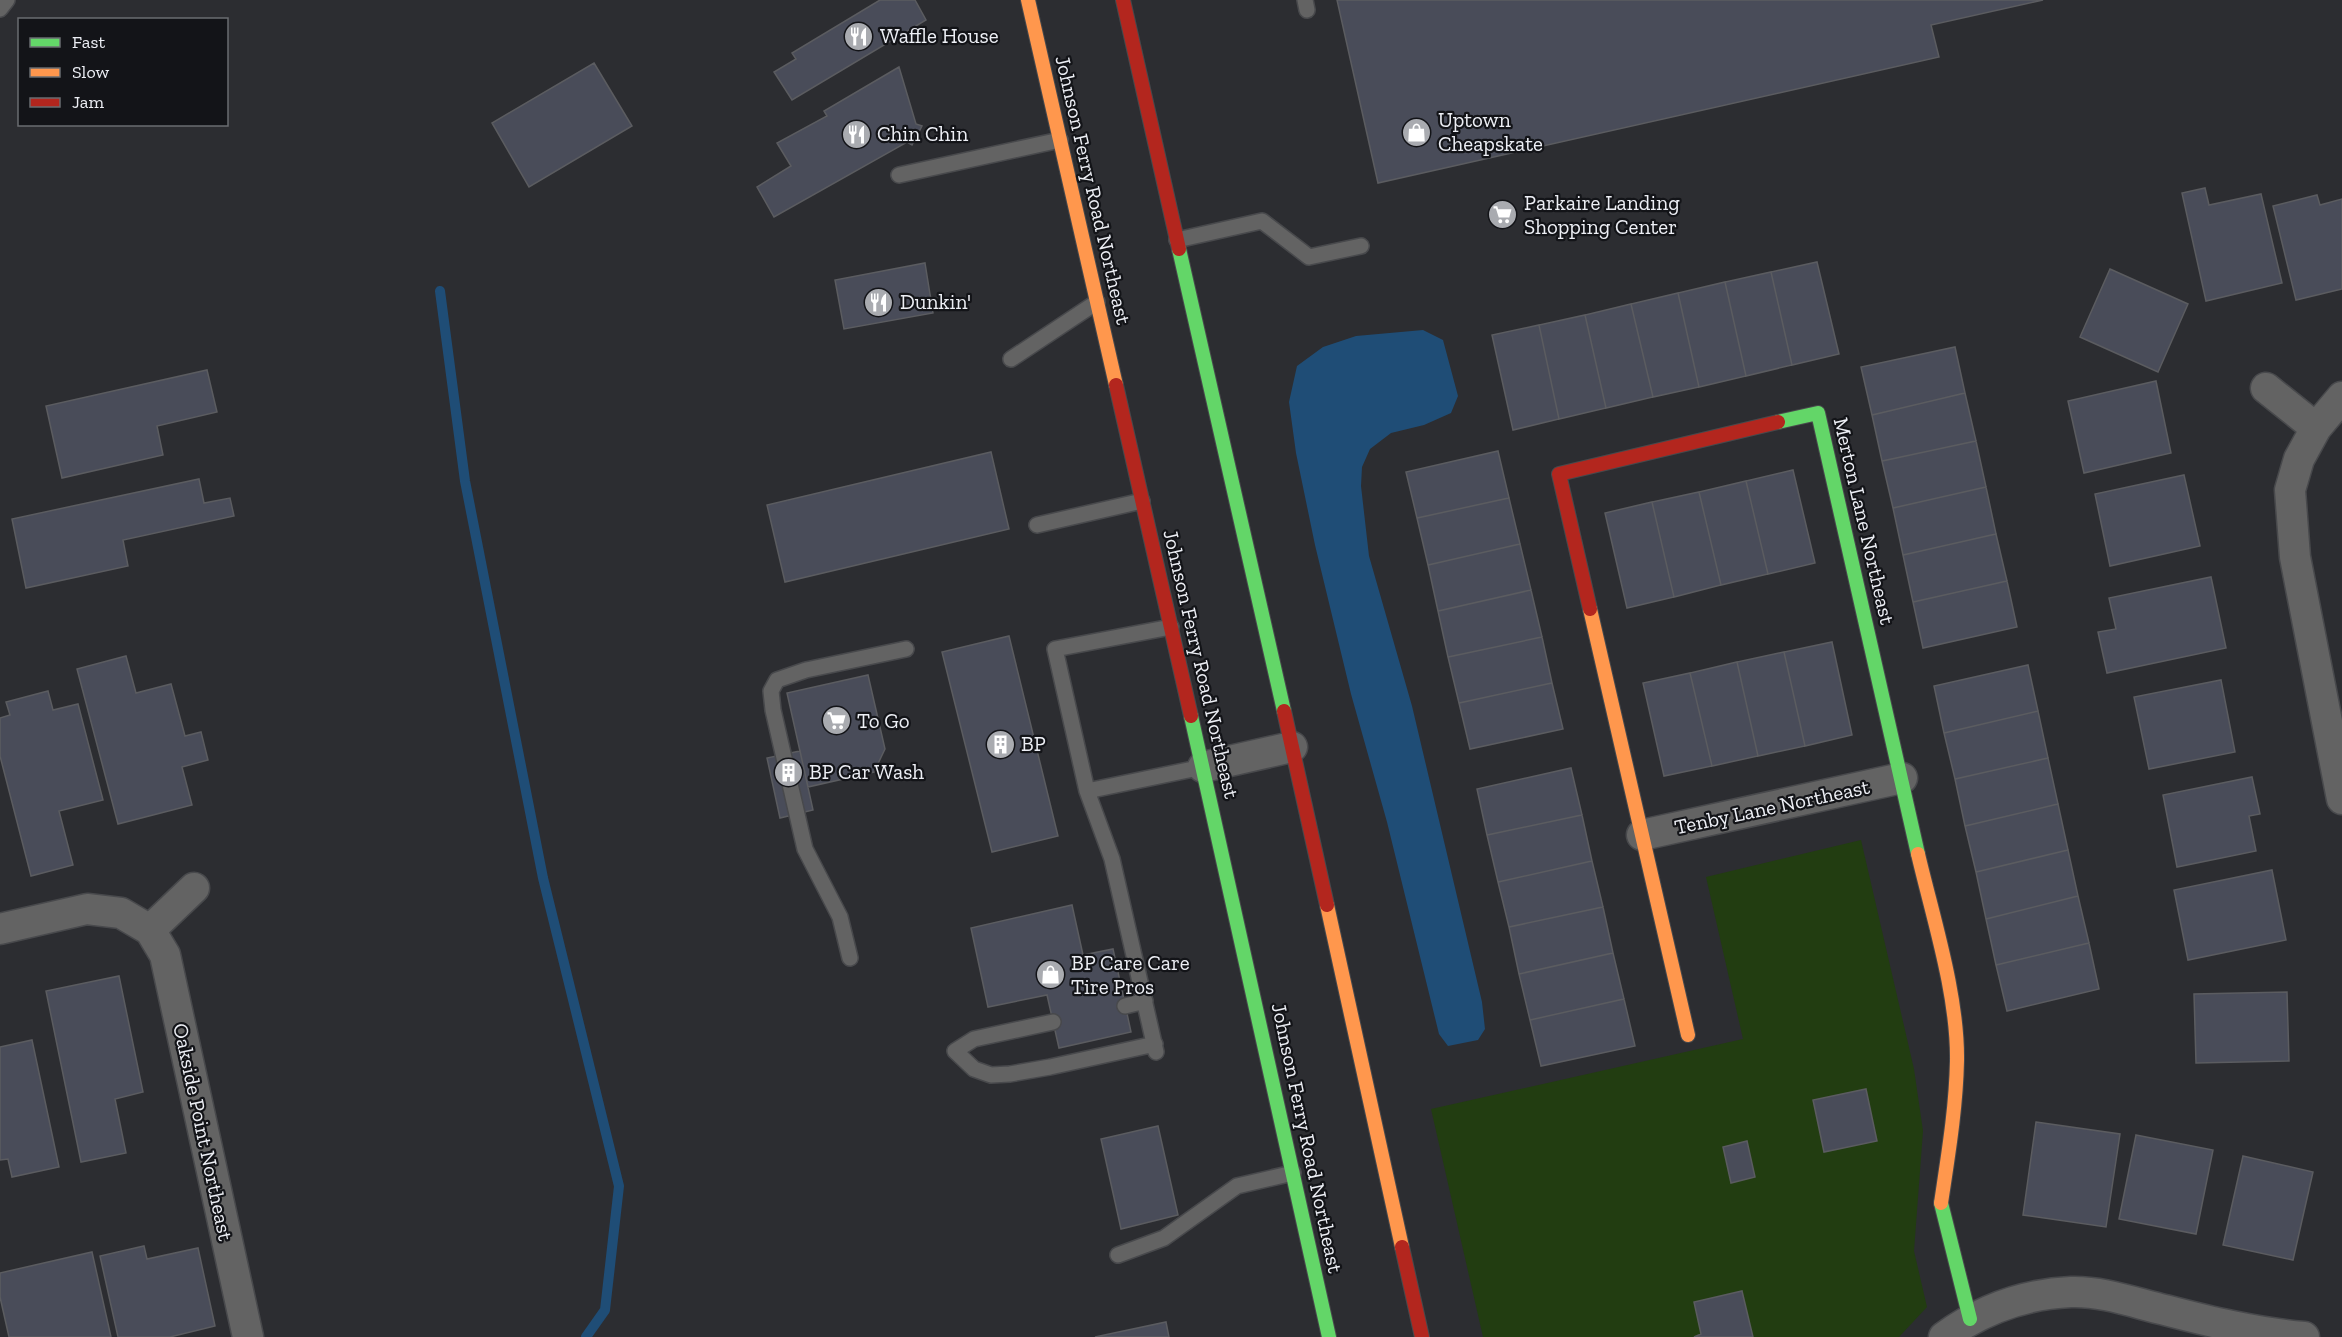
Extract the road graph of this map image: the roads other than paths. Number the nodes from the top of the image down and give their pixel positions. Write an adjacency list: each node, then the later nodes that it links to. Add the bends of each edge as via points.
1 (7, 0): 4 (lane)
2 (1028, 0): 5 (main road, Johnson Ferry Road Northeast)
3 (1123, 0): 7 (main road)
4 (0, 9)
5 (1060, 140): 6 (lane); 9 (main road, Johnson Ferry Road Northeast)
6 (900, 175)
7 (1177, 240): 8 (lane, via 1262,221 1309,257); 18 (main road)
8 (1361, 246)
9 (1097, 302): 10 (lane); 14 (main road, Johnson Ferry Road Northeast)
10 (1011, 359)
11 (2266, 388): 13 (street)
12 (2342, 398): 13 (street)
13 (2316, 428): 22 (street, via 2299,459 2290,490 2295,557)
14 (1142, 501): 15 (lane); 16 (main road, Johnson Ferry Road Northeast)
15 (1037, 525)
16 (1171, 627): 19 (main road, Johnson Ferry Road Northeast); 21 (lane, via 1055,649)
17 (906, 649): 27 (lane, via 806,670 777,680 771,691 772,710 805,849 840,917)
18 (1292, 747): 19 (street); 38 (main road)
19 (1203, 767): 21 (lane); 32 (main road, Johnson Ferry Road Northeast)
20 (1902, 778): 23 (street, Tenby Lane Northeast); 23 (main road, Merton Lane Northeast, via 1818,413 1559,474); 34 (main road, Merton Lane Northeast, via 1951,997 1958,1060 1940,1207)
21 (1087, 791): 28 (lane, via 1112,859)
22 (2342, 798)
23 (1642, 835): 31 (main road, Merton Lane Northeast)
24 (194, 888): 26 (street)
25 (0, 929): 26 (street, Oakside Point Northeast, via 87,909 121,913)
26 (150, 930): 36 (street, Oakside Point Northeast, via 165,955)
27 (850, 958)
28 (1145, 1001): 29 (lane); 30 (lane, via 1155,1048 991,1075 974,1069 955,1052 974,1039)
29 (1125, 1006)
30 (1053, 1022)
31 (1688, 1035)
32 (1293, 1173): 33 (lane, via 1237,1186 1164,1238); 35 (main road, Johnson Ferry Road Northeast)
33 (1118, 1255)
34 (1970, 1319): 39 (street); 40 (street, via 2002,1305 2072,1292 2108,1296 2224,1325)
35 (1328, 1331): 37 (lane)
36 (248, 1337)
37 (1309, 1337)
38 (1422, 1337)
39 (1944, 1337)
40 (2304, 1337)

